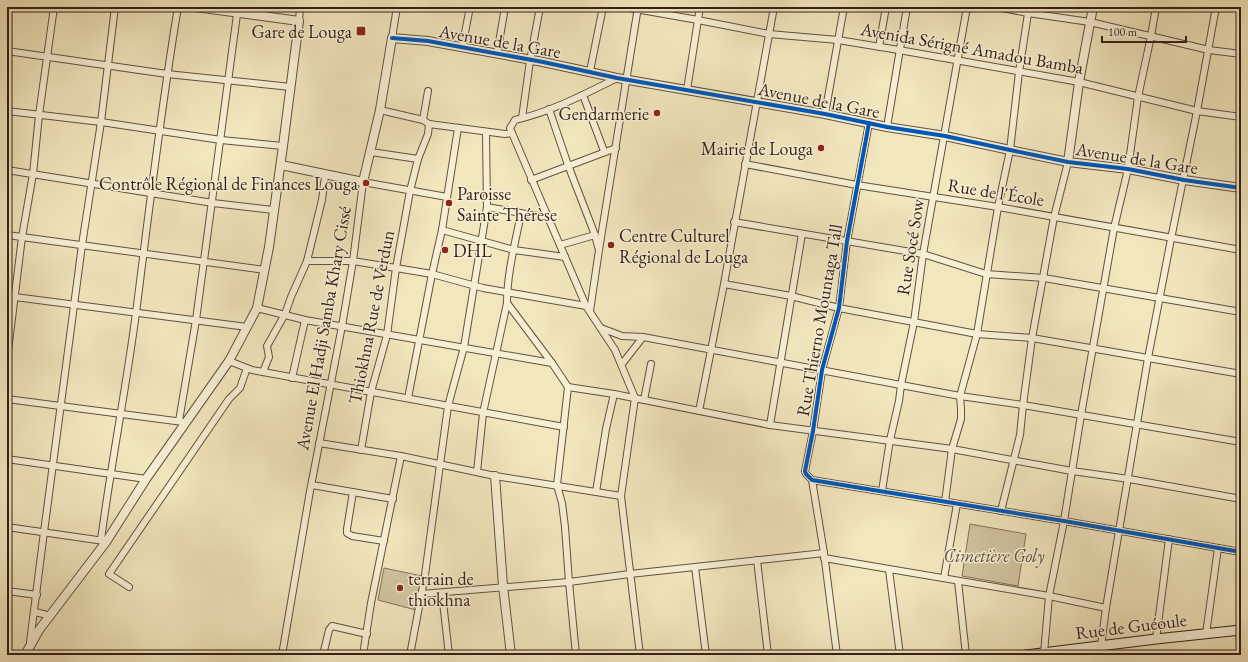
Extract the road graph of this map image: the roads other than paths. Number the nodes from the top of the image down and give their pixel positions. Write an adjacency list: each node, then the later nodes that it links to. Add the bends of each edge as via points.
1 (54, 7): 39 (street)
2 (115, 7): 42 (street)
3 (178, 7): 45 (street)
4 (196, 7): 23 (street)
5 (300, 7): 26 (street)
6 (397, 7): 30 (street, Avenue El Hadji Samba Khary Cissé)
7 (470, 7): 33 (street)
8 (505, 7): 37 (street)
9 (540, 7): 40 (street)
10 (603, 7): 43 (street)
11 (624, 7): 22 (street, Avenida Sérigné Amadou Bamba)
12 (700, 7): 25 (street)
13 (774, 7): 28 (street)
14 (844, 7): 31 (street)
15 (886, 7): 32 (street)
16 (907, 7): 34 (street)
17 (967, 7): 41 (street, Rue Socé Sow)
18 (997, 7): 24 (street)
19 (1093, 7): 27 (street)
20 (1156, 7): 29 (street)
21 (1216, 7): 35 (street)
22 (638, 8): 25 (street, Avenida Sérigné Amadou Bamba); 47 (street)
23 (238, 10): 26 (street); 48 (street)
24 (1029, 10): 27 (street); 44 (street)
25 (698, 20): 28 (street, Avenida Sérigné Amadou Bamba); 51 (street)
26 (298, 21): 50 (street)
27 (1090, 22): 29 (street); 49 (street)
28 (769, 34): 31 (street, Avenida Sérigné Amadou Bamba); 55 (street)
29 (1151, 36): 35 (street); 54 (street)
30 (392, 38): 33 (street, Avenue de la Gare); 57 (street, Avenue El Hadji Samba Khary Cissé)
31 (838, 40): 32 (street, Avenida Sérigné Amadou Bamba); 60 (street)
32 (879, 46): 34 (street, Avenida Sérigné Amadou Bamba)
33 (462, 48): 37 (street, Avenue de la Gare)
34 (899, 50): 41 (street, Avenida Sérigné Amadou Bamba); 68 (street)
35 (1209, 50): 38 (street); 59 (street)
36 (7, 51): 39 (street)
37 (497, 54): 40 (street, Avenue de la Gare)
38 (1241, 54)
39 (47, 56): 42 (street); 61 (street)
40 (530, 60): 43 (street, Avenue de la Gare); 63 (street)
41 (958, 61): 44 (street, Avenida Sérigné Amadou Bamba); 73 (street, Rue Socé Sow)
42 (107, 64): 45 (street); 65 (street)
43 (590, 71): 46 (street, Avenue de la Gare)
44 (1019, 72): 49 (street, Avenida Sérigné Amadou Bamba); 77 (street)
45 (167, 74): 48 (street); 70 (street)
46 (617, 78): 47 (street, Avenue de la Gare); 53 (street)
47 (627, 79): 51 (street, Avenue de la Gare); 76 (street)
48 (229, 80): 50 (street); 74 (street)
49 (1079, 82): 54 (street, Avenida Sérigné Amadou Bamba); 81 (street)
50 (291, 87): 75 (street)
51 (687, 90): 55 (street, Avenue de la Gare)
52 (428, 91): 64 (street)
53 (584, 95): 56 (street); 78 (street)
54 (1138, 97): 59 (street, Avenida Sérigné Amadou Bamba); 86 (street)
55 (757, 102): 60 (street, Avenue de la Gare); 82 (street)
56 (549, 109): 63 (street); 84 (street)
57 (380, 110): 64 (street); 79 (street, Avenue El Hadji Samba Khary Cissé)
58 (7, 111): 61 (street)
59 (1197, 111): 62 (street, Avenida Sérigné Amadou Bamba); 90 (street)
60 (825, 114): 66 (street, Avenue de la Gare)
61 (39, 115): 65 (street); 87 (street)
62 (1241, 117)
63 (522, 118): 72 (street, via 512,124)
64 (423, 120): 67 (street)
65 (101, 122): 70 (street); 92 (street)
66 (868, 122): 68 (street, Avenue de la Gare); 93 (street, Rue Thierno Mountaga Tall)
67 (429, 124): 69 (street); 80 (street, Thiokhna Rue de Verdun)
68 (887, 127): 73 (street, Avenue de la Gare)
69 (458, 128): 71 (street); 97 (street)
70 (160, 131): 74 (street); 96 (street)
71 (486, 133): 72 (street); 100 (street)
72 (512, 133): 89 (street)
73 (945, 136): 77 (street, Avenue de la Gare); 98 (street, Rue Socé Sow)
74 (221, 140): 75 (street); 99 (street)
75 (283, 146): 83 (street)
76 (616, 148): 78 (street); 119 (street)
77 (1010, 150): 81 (street, Avenue de la Gare); 101 (street)
78 (604, 151): 84 (street)
79 (371, 152): 80 (street); 91 (street, Avenue El Hadji Samba Khary Cissé)
80 (418, 160): 95 (street, Thiokhna Rue de Verdun)
81 (1068, 162): 86 (street, Avenue de la Gare); 104 (street)
82 (746, 164): 93 (street, Rue de l'École); 106 (street)
83 (280, 165): 88 (street); 102 (street)
84 (568, 165): 89 (street); 111 (street)
85 (7, 170): 87 (street)
86 (1128, 170): 90 (street, Avenue de la Gare); 107 (street)
87 (33, 174): 92 (street); 112 (street)
88 (325, 176): 91 (street); 124 (street, via 322,200)
89 (531, 180): 105 (street)
90 (1184, 180): 94 (street, Avenue de la Gare); 113 (street)
91 (363, 182): 95 (street); 125 (street, Avenue El Hadji Samba Khary Cissé)
92 (92, 184): 96 (street); 117 (street)
93 (857, 185): 98 (street, Rue de l'École); 115 (street, Rue Thierno Mountaga Tall)
94 (1241, 188)
95 (410, 191): 97 (street); 127 (street, Thiokhna Rue de Verdun)
96 (152, 192): 99 (street); 121 (street)
97 (447, 197): 108 (street)
98 (933, 198): 101 (street, Rue de l'École); 122 (street, Rue Socé Sow)
99 (213, 202): 102 (street); 126 (street)
100 (487, 207): 103 (street); 114 (street)
101 (998, 207): 104 (street, Rue de l'École); 130 (street)
102 (273, 210): 128 (street)
103 (521, 214): 105 (street); 118 (street)
104 (1054, 217): 107 (street, Rue de l'École); 131 (street)
105 (549, 218): 116 (street)
106 (734, 222): 109 (street); 132 (street)
107 (1114, 228): 113 (street, Rue de l'École); 134 (street)
108 (442, 230): 114 (street); 129 (street)
109 (802, 234): 115 (street); 137 (street)
110 (7, 235): 112 (street)
111 (595, 235): 116 (street); 119 (street)
112 (22, 237): 117 (street); 138 (street)
113 (1171, 239): 120 (street, Rue de l'École); 139 (street)
114 (481, 240): 118 (street); 133 (street)
115 (847, 241): 122 (street); 144 (street, Rue Thierno Mountaga Tall)
116 (560, 245): 123 (street)
117 (82, 246): 121 (street); 141 (street)
118 (514, 250): 123 (street); 135 (street)
119 (599, 250): 143 (street)
120 (1241, 250)
121 (143, 254): 126 (street); 146 (street)
122 (923, 254): 130 (street); 150 (street, Rue Socé Sow)
123 (565, 257): 143 (street)
124 (307, 260): 125 (street); 147 (street)
125 (353, 261): 127 (street); 152 (street, Avenue El Hadji Samba Khary Cissé)
126 (204, 262): 128 (street); 148 (street)
127 (396, 268): 129 (street); 155 (street, Thiokhna Rue de Verdun)
128 (265, 270): 142 (street)
129 (432, 274): 133 (street); 158 (street)
130 (986, 274): 131 (street); 154 (street)
131 (1044, 278): 134 (street); 157 (street)
132 (724, 284): 137 (street); 161 (street)
133 (473, 286): 135 (street); 159 (street)
134 (1104, 288): 139 (street); 160 (street)
135 (507, 293): 140 (street); 143 (street)
136 (7, 296): 138 (street)
137 (791, 296): 144 (street); 167 (street)
138 (15, 297): 141 (street); 164 (street)
139 (1160, 298): 145 (street); 163 (street)
140 (507, 304): 162 (street); 166 (street)
141 (74, 305): 146 (street); 186 (street)
142 (257, 308): 147 (street); 151 (street)
143 (588, 308): 153 (street)
144 (839, 308): 150 (street); 171 (street, Rue Thierno Mountaga Tall)
145 (1241, 312)
146 (136, 313): 148 (street); 190 (street)
147 (285, 314): 149 (street); 172 (street, via 267,346 269,357)
148 (196, 320): 151 (street); 192 (street)
149 (305, 320): 152 (street); 174 (street)
150 (914, 322): 154 (street); 175 (street, Rue Socé Sow)
151 (247, 326): 165 (street)
152 (342, 326): 155 (street); 176 (street, Avenue El Hadji Samba Khary Cissé)
153 (601, 328): 156 (street, via 622,336); 168 (street)
154 (977, 334): 157 (street); 180 (street)
155 (387, 335): 158 (street); 178 (street, Thiokhna Rue de Verdun)
156 (643, 337): 161 (street); 168 (street)
157 (1032, 338): 160 (street); 185 (street)
158 (420, 340): 159 (street); 181 (street)
159 (464, 347): 162 (street); 187 (street)
160 (1092, 348): 163 (street); 191 (street)
161 (711, 350): 167 (street); 188 (street)
162 (496, 353): 166 (street); 189 (street)
163 (1148, 358): 173 (street); 194 (street)
164 (7, 359)
165 (229, 361): 170 (street); 192 (street)
166 (552, 363): 177 (street)
167 (780, 363): 171 (street); 193 (street)
168 (622, 364): 182 (street)
169 (651, 364): 184 (street)
170 (247, 368): 172 (street); 243 (street, via 240,388 229,399 108,574)
171 (822, 370): 175 (street); 196 (street, Rue Thierno Mountaga Tall)
172 (263, 372): 174 (street)
173 (1241, 374)
174 (292, 378): 176 (street)
175 (901, 384): 180 (street); 197 (street, Rue Socé Sow)
176 (330, 385): 178 (street); 199 (street, Avenue El Hadji Samba Khary Cissé)
177 (568, 387): 179 (street); 195 (street)
178 (371, 392): 181 (street); 201 (street, Thiokhna Rue de Verdun)
179 (614, 394): 182 (street); 218 (street)
180 (960, 396): 185 (street); 200 (street, via 961,419)
181 (408, 398): 187 (street)
182 (634, 398): 184 (street); 219 (street)
183 (7, 399): 186 (street)
184 (644, 400): 188 (street)
185 (1023, 405): 191 (street); 204 (street)
186 (61, 406): 190 (street); 205 (street)
187 (448, 406): 189 (street); 206 (street)
188 (699, 411): 193 (street)
189 (484, 413): 195 (street); 208 (street)
190 (121, 414): 192 (street); 209 (street)
191 (1081, 415): 194 (street); 207 (street)
192 (182, 422): 211 (street)
193 (770, 425): 196 (street)
194 (1138, 425): 198 (street); 212 (street)
195 (564, 427): 215 (street)
196 (813, 431): 197 (street); 213 (street, Rue Thierno Mountaga Tall, via 805,471)
197 (890, 440): 200 (street); 216 (street, Rue Socé Sow)
198 (1241, 442)
199 (319, 443): 201 (street); 214 (street, Avenue El Hadji Samba Khary Cissé)
200 (952, 449): 204 (street); 222 (street)
201 (361, 450): 202 (street)
202 (400, 456): 206 (street); 220 (street)
203 (7, 459): 205 (street)
204 (1014, 460): 207 (street); 224 (street)
205 (53, 465): 209 (street); 228 (street)
206 (439, 465): 208 (street); 246 (street)
207 (1072, 471): 212 (street); 225 (street)
208 (477, 472): 210 (street)
209 (110, 473): 211 (street); 230 (street)
210 (495, 476): 215 (street); 242 (street)
211 (146, 479): 230 (street)
212 (1129, 479): 221 (street); 227 (street)
213 (812, 480): 216 (street); 234 (street)
214 (312, 485): 217 (street); 260 (street, Avenue El Hadji Samba Khary Cissé)
215 (557, 485): 218 (street); 241 (street, via 565,527)
216 (882, 491): 222 (street)
217 (353, 492): 220 (street); 231 (street, via 347,533)
218 (596, 492): 219 (street)
219 (621, 496): 238 (street)
220 (393, 499): 231 (street)
221 (1241, 499)
222 (945, 502): 223 (street)
223 (957, 504): 224 (street); 239 (street)
224 (1001, 511): 225 (street)
225 (1064, 521): 227 (street); 248 (street)
226 (7, 527): 228 (street)
227 (1119, 531): 229 (street); 249 (street)
228 (44, 532): 230 (street); 247 (street)
229 (1169, 539): 232 (street); 255 (street)
230 (103, 541): 251 (street)
231 (384, 541): 253 (street)
232 (1218, 548): 233 (street); 254 (street)
233 (1241, 552)
234 (824, 556): 235 (street); 237 (street); 270 (street)
235 (758, 560): 236 (street); 269 (street)
236 (695, 567): 238 (street); 268 (street)
237 (889, 570): 239 (street); 271 (street)
238 (630, 574): 241 (street); 267 (street)
239 (944, 578): 240 (street)
240 (958, 581): 248 (street); 272 (street)
241 (569, 582): 242 (street); 266 (street)
242 (503, 586): 245 (street); 265 (street)
243 (129, 587)
244 (7, 591): 247 (street)
245 (442, 593): 246 (street); 264 (street)
246 (421, 594): 263 (street)
247 (37, 596): 250 (street)
248 (1048, 596): 249 (street); 258 (street)
249 (1106, 608): 257 (street)
250 (35, 612): 251 (street); 256 (street)
251 (50, 616): 256 (street)
252 (1241, 630): 254 (main road, Rue de Guéoule)
253 (367, 634): 261 (street, via 332,626); 262 (street)
254 (1206, 634): 255 (main road, Rue de Guéoule)
255 (1156, 639): 257 (main road, Rue de Guéoule)
256 (30, 646): 259 (street)
257 (1101, 646): 258 (main road, Rue de Guéoule)
258 (1044, 653): 273 (main road, Rue de Guéoule)
259 (25, 655)
260 (282, 655)
261 (323, 655)
262 (363, 655)
263 (410, 655)
264 (449, 655)
265 (511, 655)
266 (576, 655)
267 (640, 655)
268 (706, 655)
269 (768, 655)
270 (837, 655)
271 (900, 655)
272 (966, 655)
273 (1026, 655)

